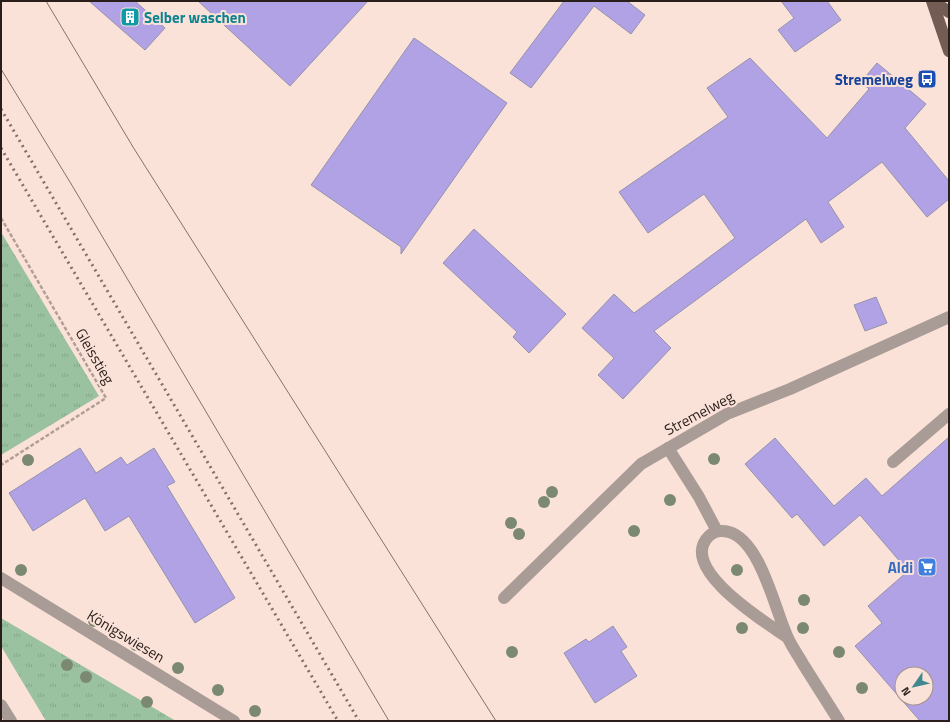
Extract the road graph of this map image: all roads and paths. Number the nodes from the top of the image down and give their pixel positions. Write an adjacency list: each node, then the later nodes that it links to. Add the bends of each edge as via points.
1 (932, 1): 2 (main road); 3 (main road)
2 (949, 12)
3 (949, 51)
4 (1, 218): 9 (path, Gleisstieg, via 106,398)
5 (949, 317): 7 (street, Stremelweg, via 790,389 727,414)
6 (949, 414): 8 (street)
7 (668, 448): 10 (street); 12 (street, Stremelweg, via 640,464)
8 (893, 462)
9 (1, 465)
10 (717, 531): 13 (street, via 728,531 737,535 760,564); 13 (street, via 709,535 703,544 701,553 706,568 720,586 739,603)
11 (1, 578): 16 (street, Königswiesen)
12 (504, 598)
13 (788, 638): 17 (street)
14 (1, 705): 15 (street)
15 (11, 721)
16 (234, 721)
17 (838, 721)

